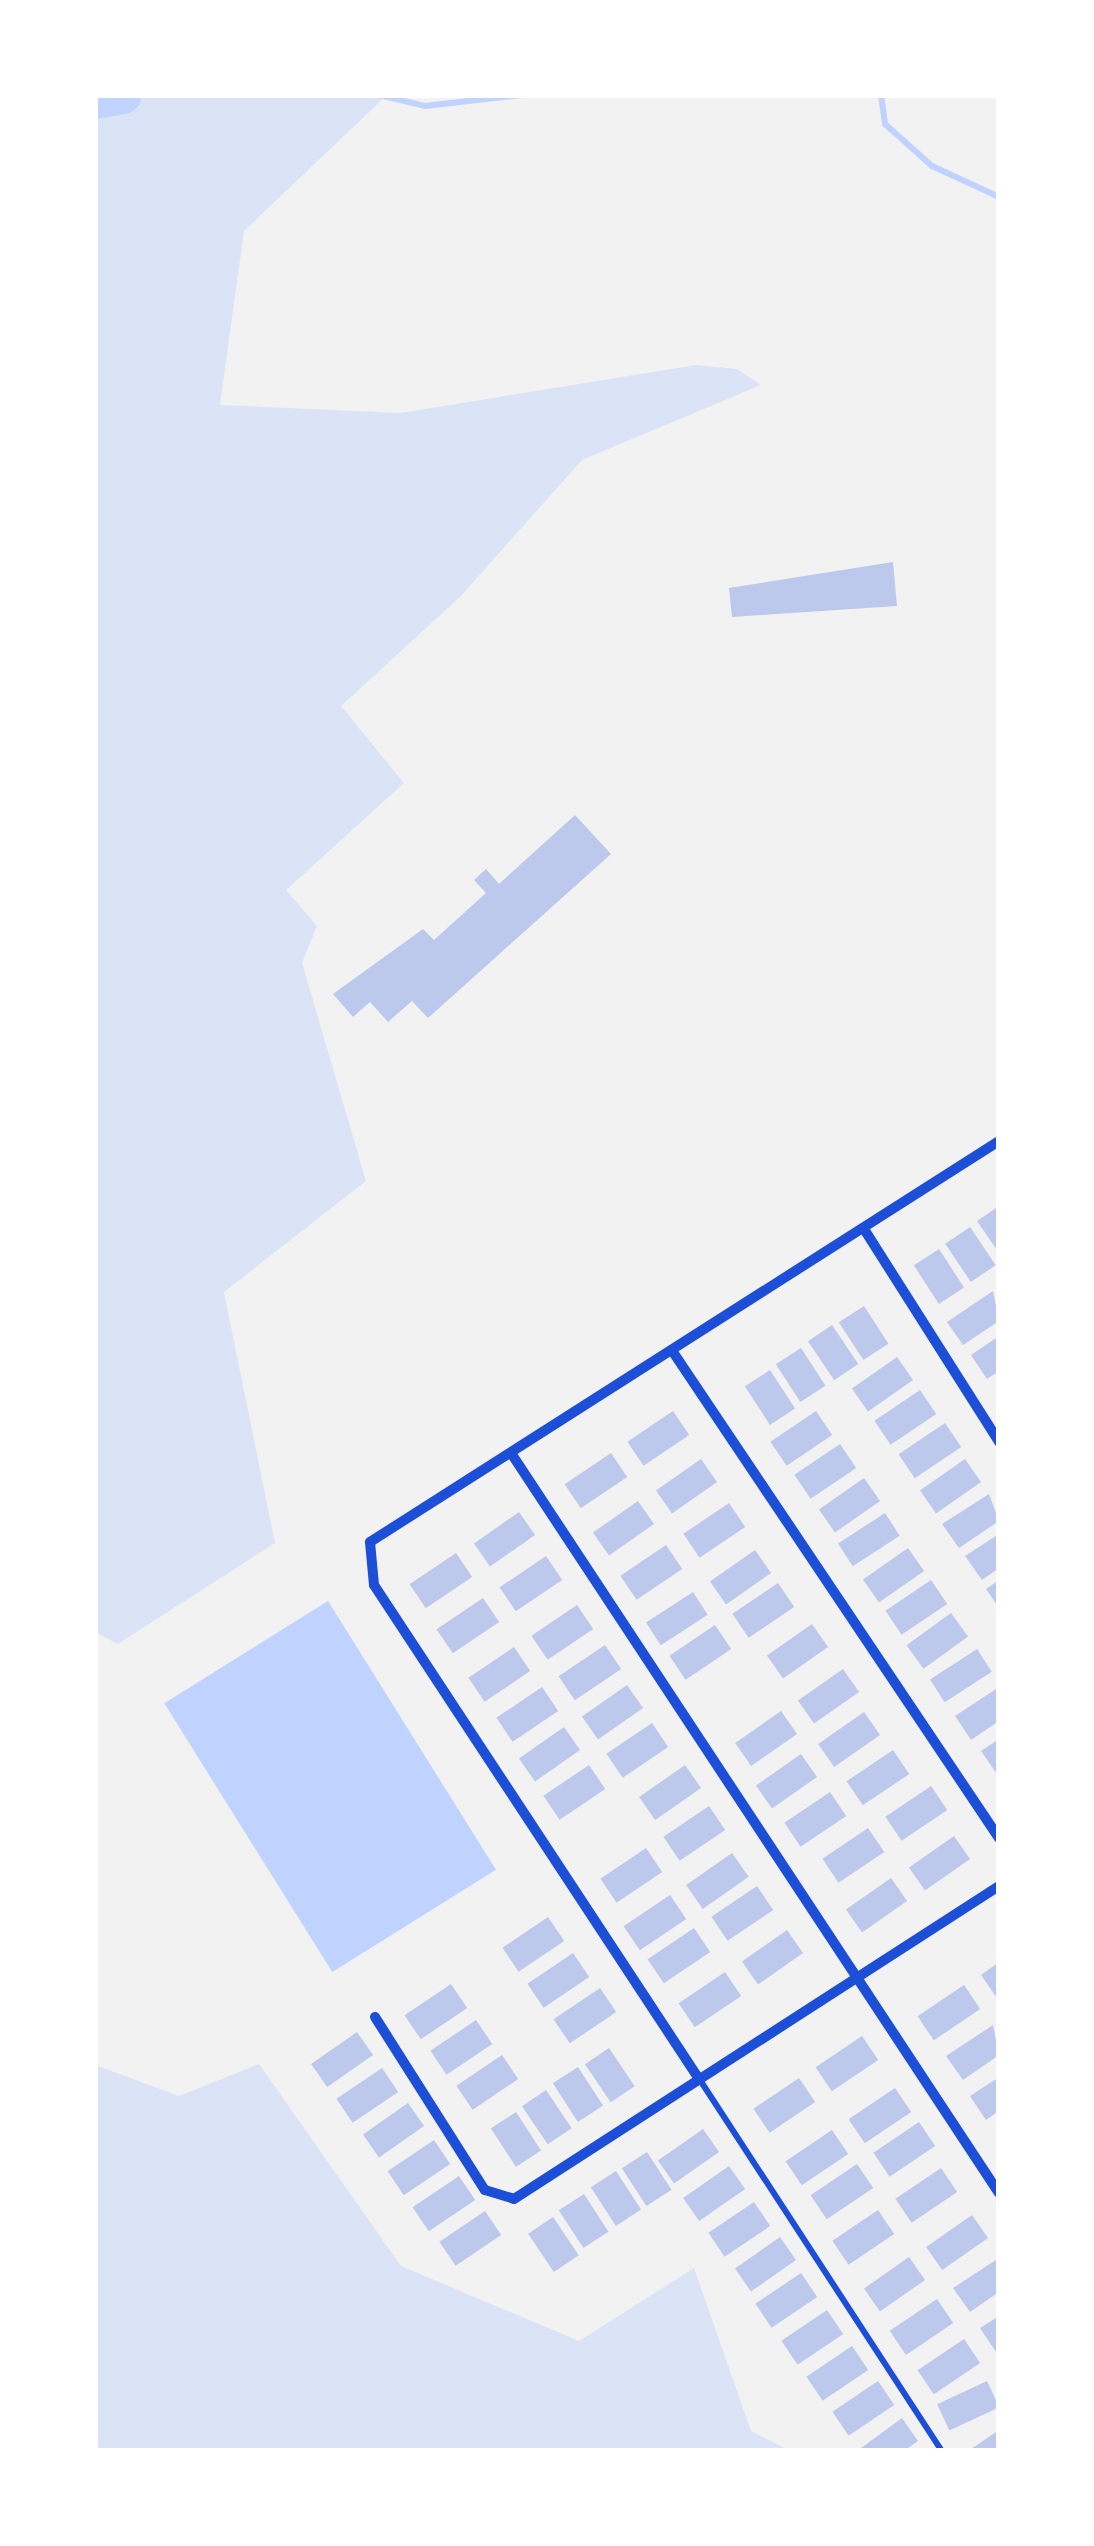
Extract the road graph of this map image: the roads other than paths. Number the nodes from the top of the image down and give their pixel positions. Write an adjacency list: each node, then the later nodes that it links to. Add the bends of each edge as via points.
1 (999, 1141): 2 (street)
2 (864, 1229): 3 (street); 4 (street)
3 (674, 1352): 5 (street); 6 (street)
4 (999, 1442)
5 (512, 1453): 8 (street); 10 (street, via 370,1542 374,1585)
6 (999, 1838)
7 (999, 1886): 8 (street)
8 (861, 1976): 10 (street); 11 (street)
9 (375, 2017): 10 (street, via 485,2190 514,2199)
10 (699, 2079): 12 (lane)
11 (999, 2193)
12 (942, 2451)

